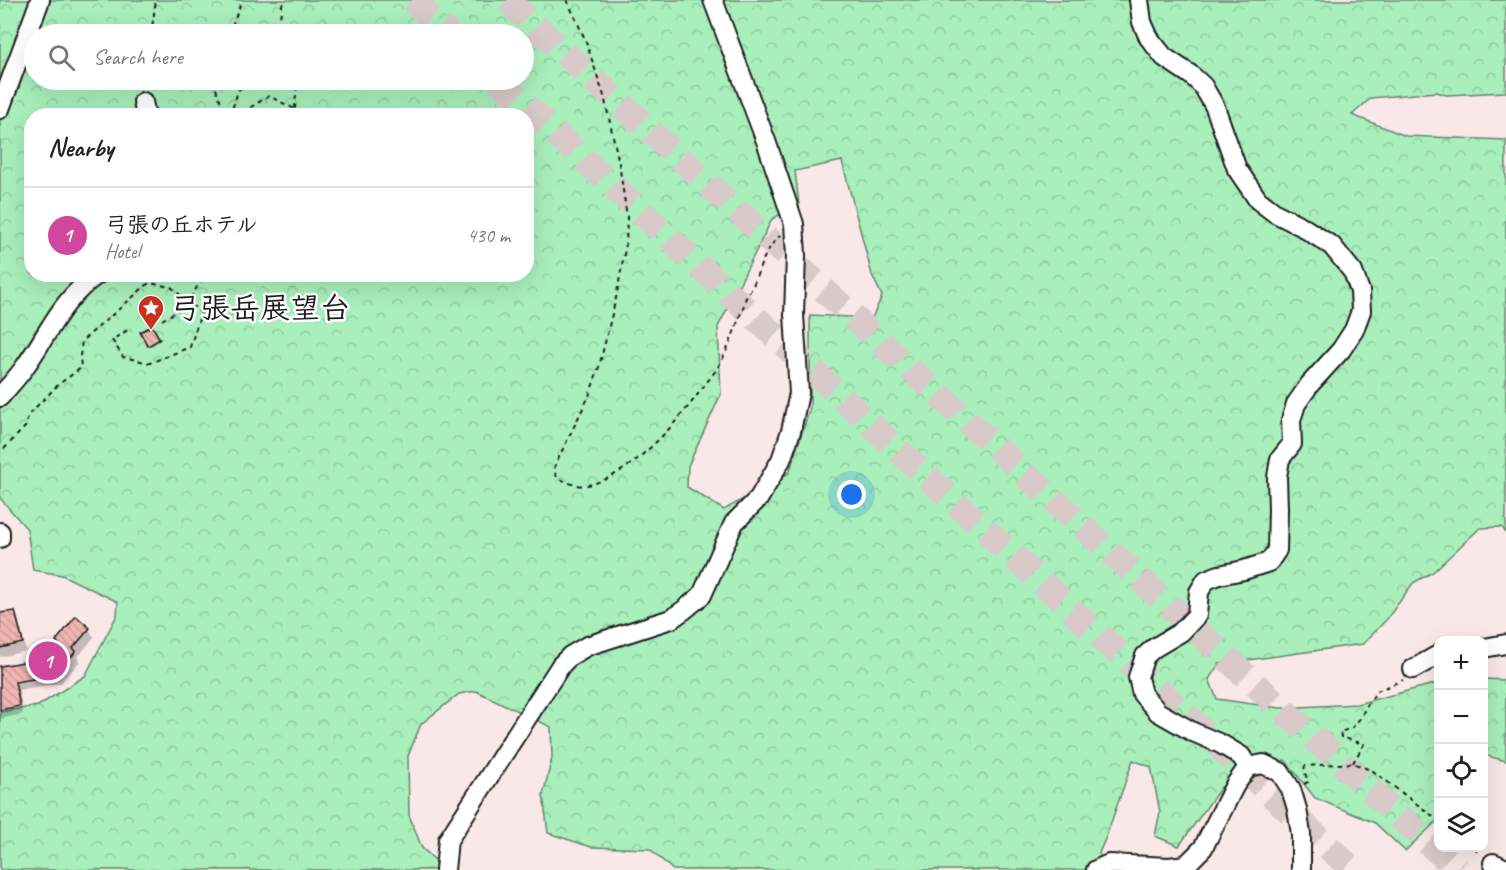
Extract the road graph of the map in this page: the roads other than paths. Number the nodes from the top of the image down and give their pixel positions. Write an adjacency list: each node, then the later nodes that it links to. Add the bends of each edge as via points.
1 (40, 0): 4 (street)
2 (713, 0): 16 (street, via 794,224 799,393 791,431 781,460 759,498 734,523 702,595 670,619 587,646 561,664 448,840)
3 (1139, 0): 15 (street, via 1149,38 1164,57 1203,86 1215,107 1237,169 1258,200 1332,246 1353,272 1360,291 1361,311 1354,330 1296,404 1291,420 1292,444 1280,459 1277,477 1277,550 1269,562 1206,580 1199,592 1197,615 1181,632 1145,656 1138,678 1142,694 1158,712 1241,756)
4 (31, 24)
5 (24, 44): 6 (street)
6 (0, 109)
7 (88, 282): 8 (street, via 62,307 24,368)
8 (0, 397)
9 (0, 532): 10 (street)
10 (0, 538)
11 (1506, 644): 12 (street)
12 (1488, 647)
13 (1434, 657): 14 (street)
14 (1413, 669)
15 (1248, 767): 17 (street, via 1203,848 1186,865 1109,864); 18 (street, via 1263,764 1280,772 1292,789 1301,834)
16 (445, 870)
17 (1096, 870)
18 (1301, 870)

